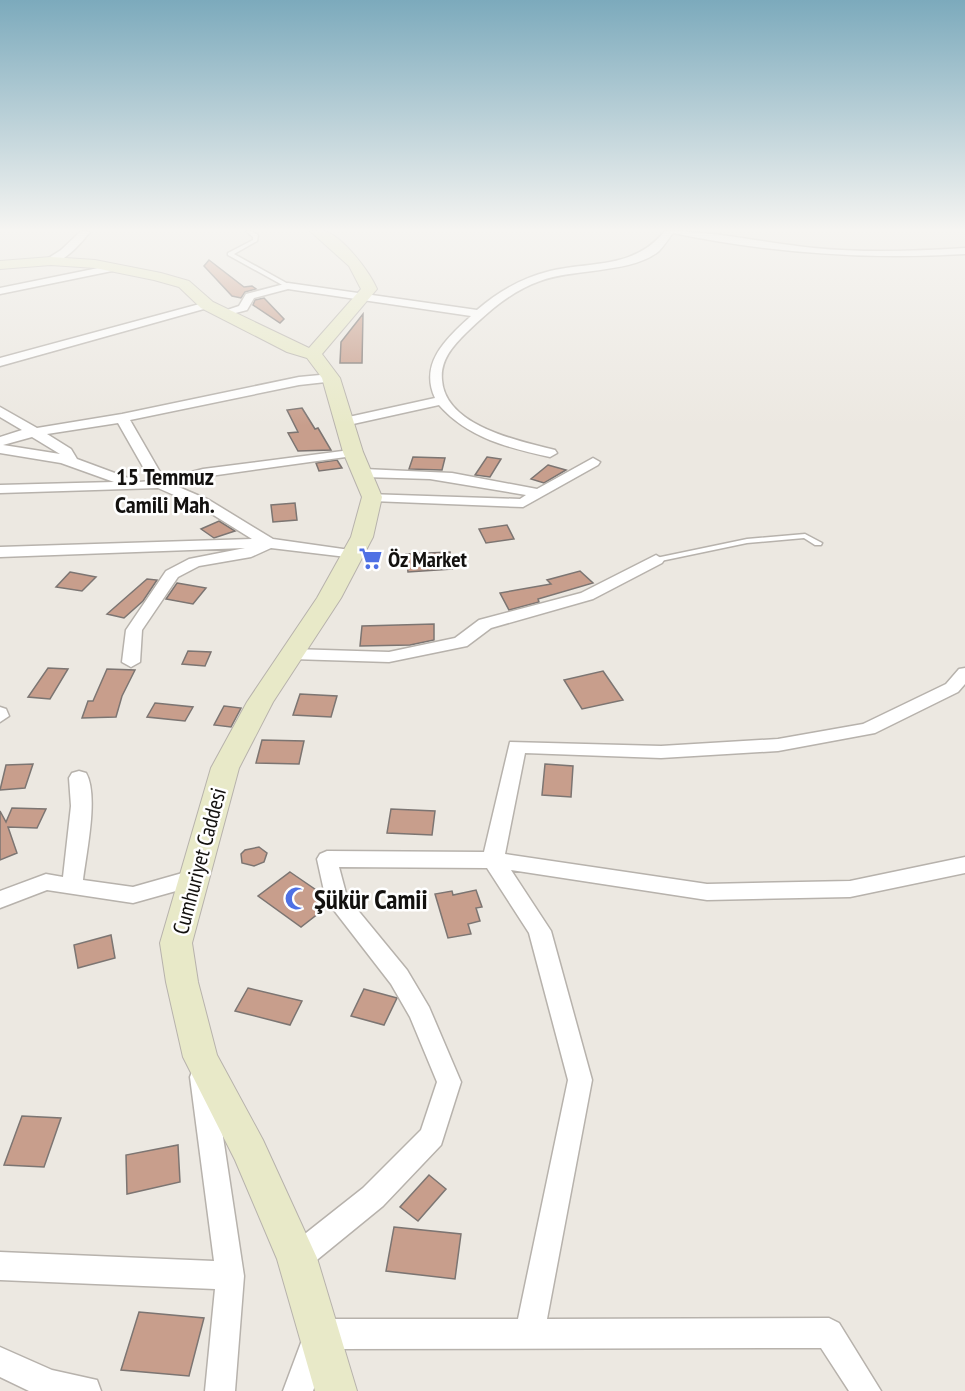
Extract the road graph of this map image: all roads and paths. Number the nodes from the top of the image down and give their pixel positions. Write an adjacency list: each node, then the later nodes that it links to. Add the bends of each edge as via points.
1 (197, 296): 6 (street)
2 (250, 296): 7 (street, via 243,308)
3 (355, 296): 5 (street)
4 (499, 296): 8 (street)
5 (362, 297): 8 (street); 9 (street)
6 (207, 305): 7 (street); 10 (street)
7 (224, 313): 9 (street)
8 (479, 314): 12 (street, via 442,350 435,379)
9 (313, 354): 11 (street)
10 (0, 362)
11 (331, 378): 14 (street, via 299,381); 15 (street)
12 (441, 401): 15 (street); 20 (street, via 460,418 511,445)
13 (4, 413): 16 (street); 17 (street)
14 (122, 418): 17 (street); 24 (street)
15 (344, 422): 23 (street)
16 (0, 429)
17 (34, 432): 18 (street); 21 (street, via 66,452)
18 (0, 442)
19 (0, 449): 21 (street)
20 (550, 453)
21 (74, 462): 25 (street)
22 (593, 462): 27 (street)
23 (363, 474): 24 (street, via 214,471); 27 (street, via 404,471 482,481); 27 (street, via 523,502); 31 (street, Cumhuriyet Caddesi, via 362,537)
24 (160, 484): 25 (street); 28 (street, via 204,503)
25 (138, 486): 26 (street)
26 (0, 489)
27 (539, 494)
28 (269, 543): 30 (street); 31 (street); 34 (street, via 246,554 195,562 172,574 134,630)
29 (818, 543): 32 (lane, via 805,536 747,541)
30 (0, 552)
31 (350, 555): 33 (street, Cumhuriyet Caddesi, via 329,598)
32 (656, 560): 33 (street, via 587,596 485,624 461,642 389,657)
33 (292, 654): 39 (street, Cumhuriyet Caddesi, via 260,702 225,768)
34 (132, 662)
35 (965, 673): 37 (street, via 952,688 868,729 778,745 661,752 518,746)
36 (79, 778): 40 (street, via 81,807)
37 (493, 860): 38 (street, via 707,892 850,889); 43 (street, via 327,859 337,900 399,977 421,1014 449,1082 432,1137 372,1197); 47 (street, via 540,932 580,1080)
38 (965, 865)
39 (193, 878): 40 (street, via 133,895); 42 (street, Cumhuriyet Caddesi, via 176,943)
40 (72, 887): 41 (street, via 46,882)
41 (0, 900)
42 (200, 1057): 43 (street, Cumhuriyet Caddesi, via 250,1152); 45 (street)
43 (297, 1258): 46 (street, Cumhuriyet Caddesi)
44 (0, 1266): 45 (street)
45 (230, 1276): 50 (street)
46 (318, 1334): 47 (street); 51 (street); 52 (street, Cumhuriyet Caddesi)
47 (529, 1334): 53 (street, via 829,1334)
48 (0, 1362): 49 (street, via 50,1385)
49 (86, 1391)
50 (220, 1391)
51 (298, 1391)
52 (336, 1391)
53 (866, 1391)

